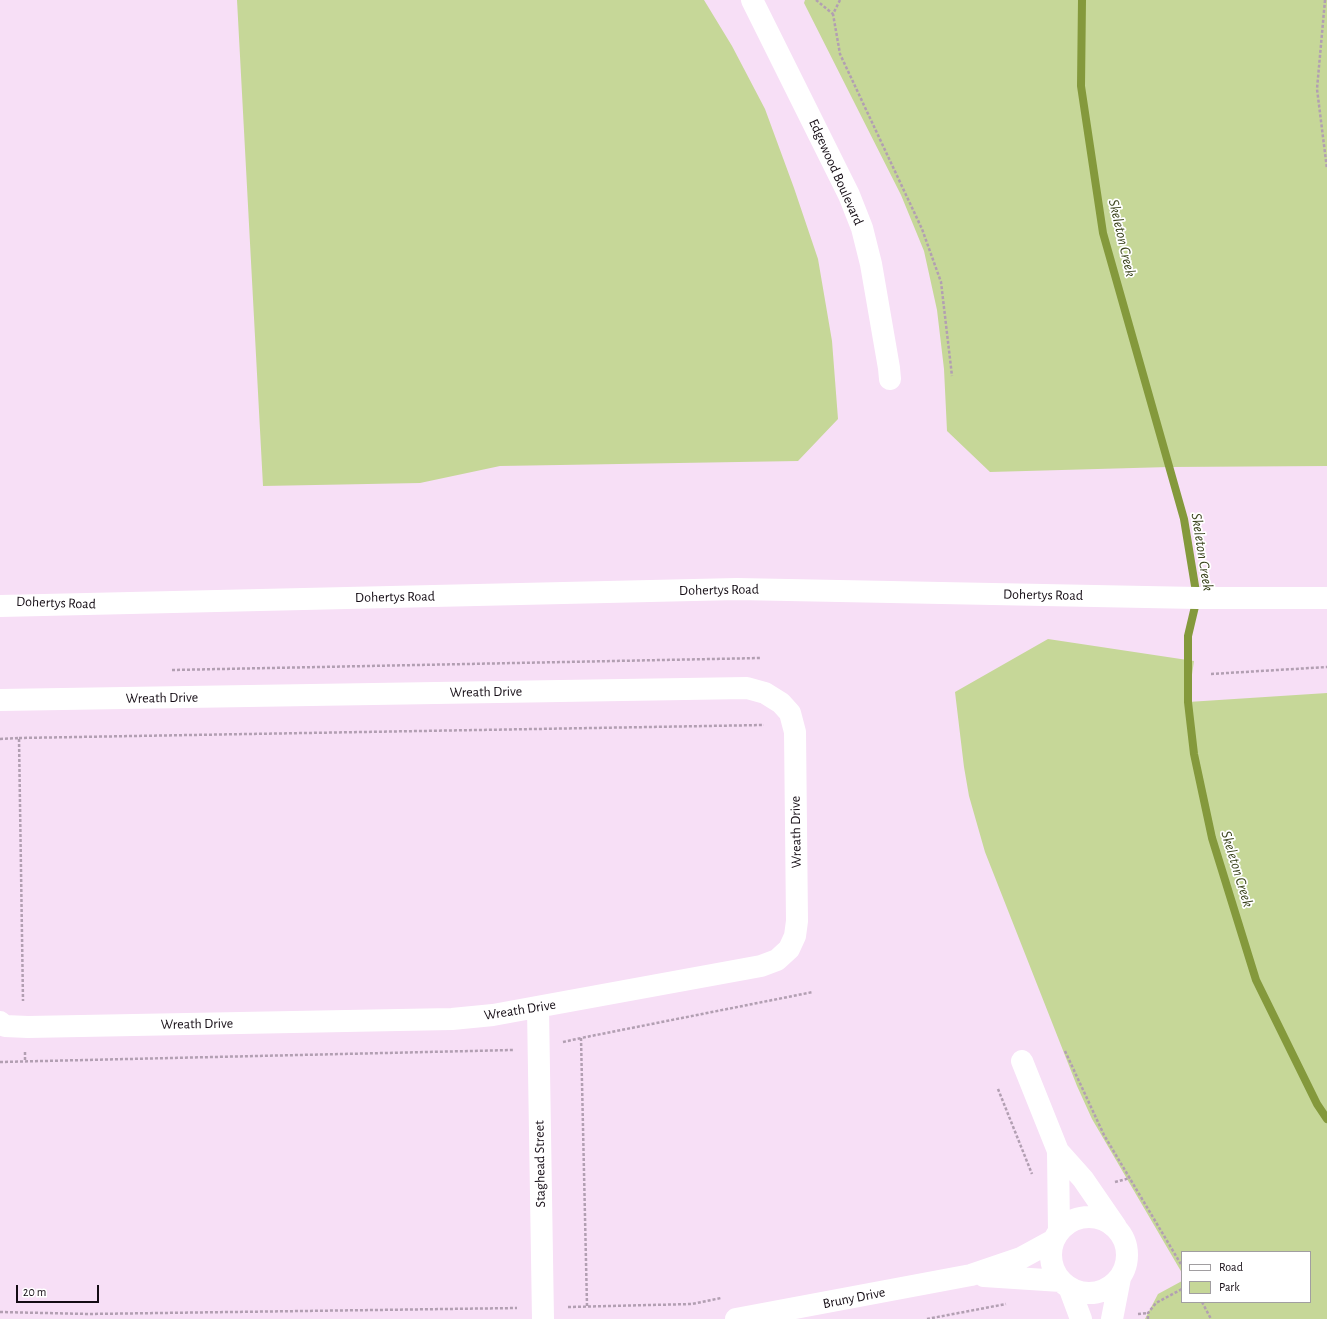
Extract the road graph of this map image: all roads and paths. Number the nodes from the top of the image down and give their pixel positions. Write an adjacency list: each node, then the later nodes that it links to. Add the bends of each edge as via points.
1 (752, 0): 8 (street, Edgewood Boulevard, via 808,110 862,228 871,264)
2 (816, 0): 5 (path)
3 (840, 0): 5 (path)
4 (1325, 0): 6 (path, via 1317,89)
5 (833, 14): 7 (path, via 840,54 922,229 941,282)
6 (1327, 169)
7 (952, 376)
8 (890, 379)
9 (1327, 598): 11 (street, Dohertys Road, via 737,589)
10 (0, 601): 11 (street, Dohertys Road)
11 (112, 604): 12 (street, Dohertys Road)
12 (0, 606)
13 (762, 658): 15 (path)
14 (1327, 667): 16 (path)
15 (167, 670)
16 (1211, 674)
17 (0, 700): 22 (street, Wreath Drive, via 747,688 766,693 780,703 790,713 795,732 797,921 795,936 789,948 777,960 761,966)
18 (767, 728): 19 (path, via 763,723)
19 (19, 738): 20 (path); 24 (path)
20 (0, 739)
21 (813, 992): 42 (path, via 581,1038)
22 (538, 1008): 24 (street, Wreath Drive, via 452,1019); 43 (street, Staghead Street)
23 (0, 1022): 24 (street, Wreath Drive, via 5,1026)
24 (24, 1027): 27 (path)
25 (514, 1050): 27 (path)
26 (1065, 1051): 35 (path, via 1104,1135)
27 (25, 1061): 28 (path)
28 (0, 1062)
29 (1022, 1062): 31 (street)
30 (998, 1089): 32 (path)
31 (1058, 1151): 33 (street, via 1083,1178); 34 (street)
32 (1032, 1176)
33 (1116, 1227): 34 (street, via 1107,1221 1086,1217 1076,1219); 37 (street, via 1125,1240 1128,1256)
34 (1057, 1236): 36 (street, Bruny Drive, via 1021,1258); 38 (street, via 1052,1248 1052,1261 1056,1274)
35 (1181, 1264)
36 (971, 1275): 38 (street, Bruny Drive, via 1025,1277); 44 (street, Bruny Drive)
37 (1120, 1278): 38 (street, via 1112,1286 1090,1293 1079,1292); 47 (street)
38 (1065, 1284): 46 (street)
39 (1181, 1290): 48 (path, via 1156,1303 1148,1314)
40 (1203, 1303): 49 (path)
41 (1008, 1304): 45 (path)
42 (587, 1306)
43 (543, 1319)
44 (736, 1319)
45 (927, 1319)
46 (1081, 1319)
47 (1112, 1319)
48 (1148, 1319)
49 (1211, 1319)

